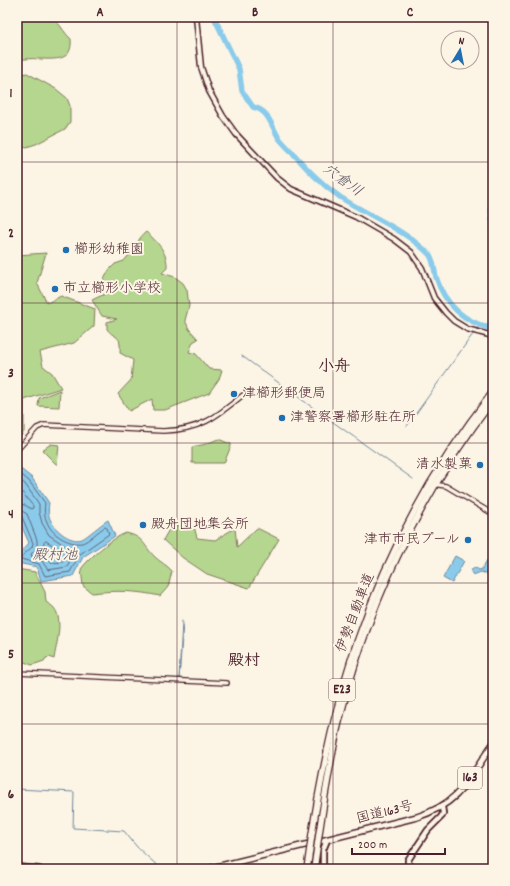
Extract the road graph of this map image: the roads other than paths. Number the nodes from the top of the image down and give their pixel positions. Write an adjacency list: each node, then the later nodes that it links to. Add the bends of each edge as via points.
1 (196, 17): 2 (main road, via 201,67 209,91 236,134 258,158 291,189 356,217 394,239 411,252 422,268 434,298 454,321 467,329)
2 (493, 336)
3 (493, 392): 6 (highway, 伊勢自動車道 / E23)
4 (243, 395): 7 (street, via 209,421 194,427 163,431 44,425 37,428)
5 (493, 400): 6 (highway, 伊勢自動車道 / E23)
6 (467, 431): 10 (highway, 伊勢自動車道 / E23, via 420,500)
7 (17, 450)
8 (439, 485): 9 (street, via 446,486)
9 (493, 514)
10 (387, 571): 19 (highway, 伊勢自動車道 / E23, bridge, via 355,646 339,699 323,772); 20 (highway, 伊勢自動車道 / E23, bridge, via 352,673 337,730)
11 (17, 673): 12 (street)
12 (227, 683)
13 (493, 744): 14 (highway, 国道163号 / 163, via 460,792)
14 (442, 807): 15 (highway, 国道163号 / 163, via 417,818); 22 (main road, via 442,816 428,830 408,860)
15 (327, 840): 18 (highway, 国道163号 / 163); 21 (main road, via 323,850)
16 (17, 867): 17 (highway)
17 (39, 869)
18 (208, 869)
19 (307, 869)
20 (314, 869)
21 (323, 869)
22 (414, 869)

